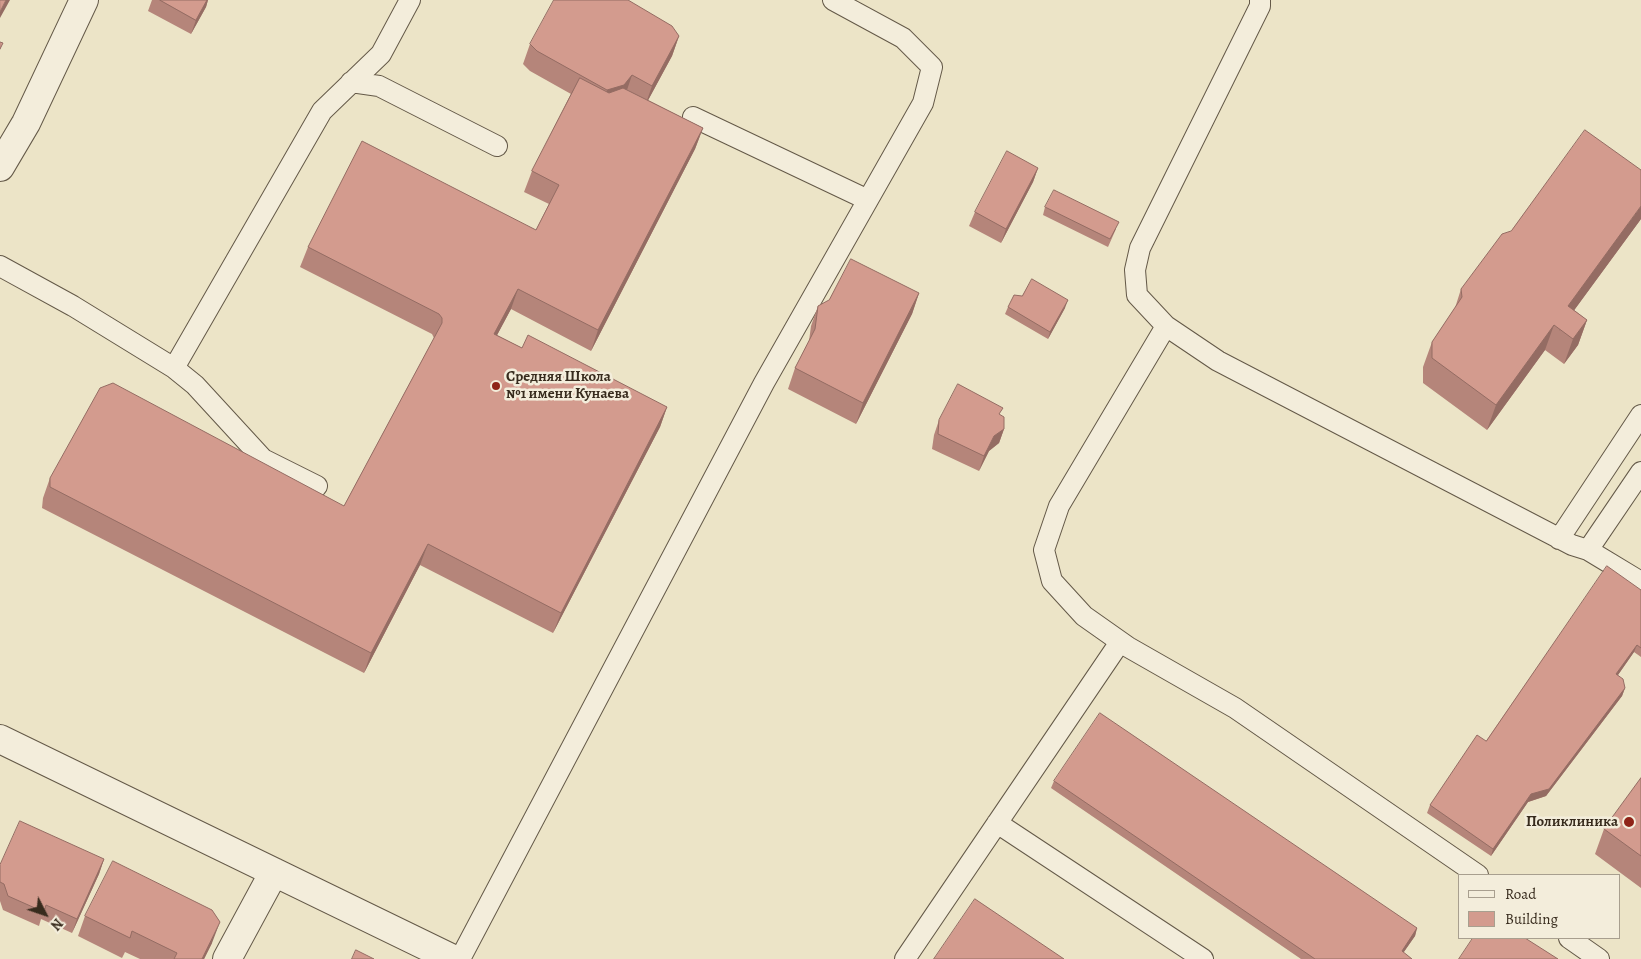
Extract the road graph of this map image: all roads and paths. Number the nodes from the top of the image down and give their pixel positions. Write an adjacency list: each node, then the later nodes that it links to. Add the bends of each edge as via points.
1 (84, 0): 8 (street, via 26,123)
2 (410, 0): 5 (lane, via 380,54)
3 (833, 0): 9 (lane, via 903,38 932,67 923,103)
4 (1260, 0): 11 (lane, via 1260,6 1140,248 1135,270 1137,295)
5 (351, 82): 7 (lane, via 379,86); 12 (lane, via 322,111)
6 (693, 117): 9 (lane)
7 (497, 146)
8 (0, 167)
9 (868, 200): 27 (lane, via 764,383)
10 (0, 266): 12 (lane)
11 (1166, 326): 16 (lane, via 1218,361); 19 (lane, via 1059,506 1044,550 1052,582 1084,616)
12 (174, 368): 15 (lane, via 195,385 263,459)
13 (1641, 415): 16 (lane)
14 (1641, 472): 17 (lane)
15 (317, 486)
16 (1560, 538): 17 (lane, via 1572,546)
17 (1588, 550): 18 (lane)
18 (1641, 582)
19 (1120, 642): 21 (lane); 23 (lane, via 1235,708)
20 (0, 739): 22 (street)
21 (997, 823): 28 (lane); 29 (lane)
22 (274, 872): 25 (street); 26 (street)
23 (1477, 874)
24 (1570, 939): 30 (lane)
25 (227, 959)
26 (452, 959)
27 (460, 959)
28 (905, 959)
29 (1203, 959)
30 (1599, 959)

